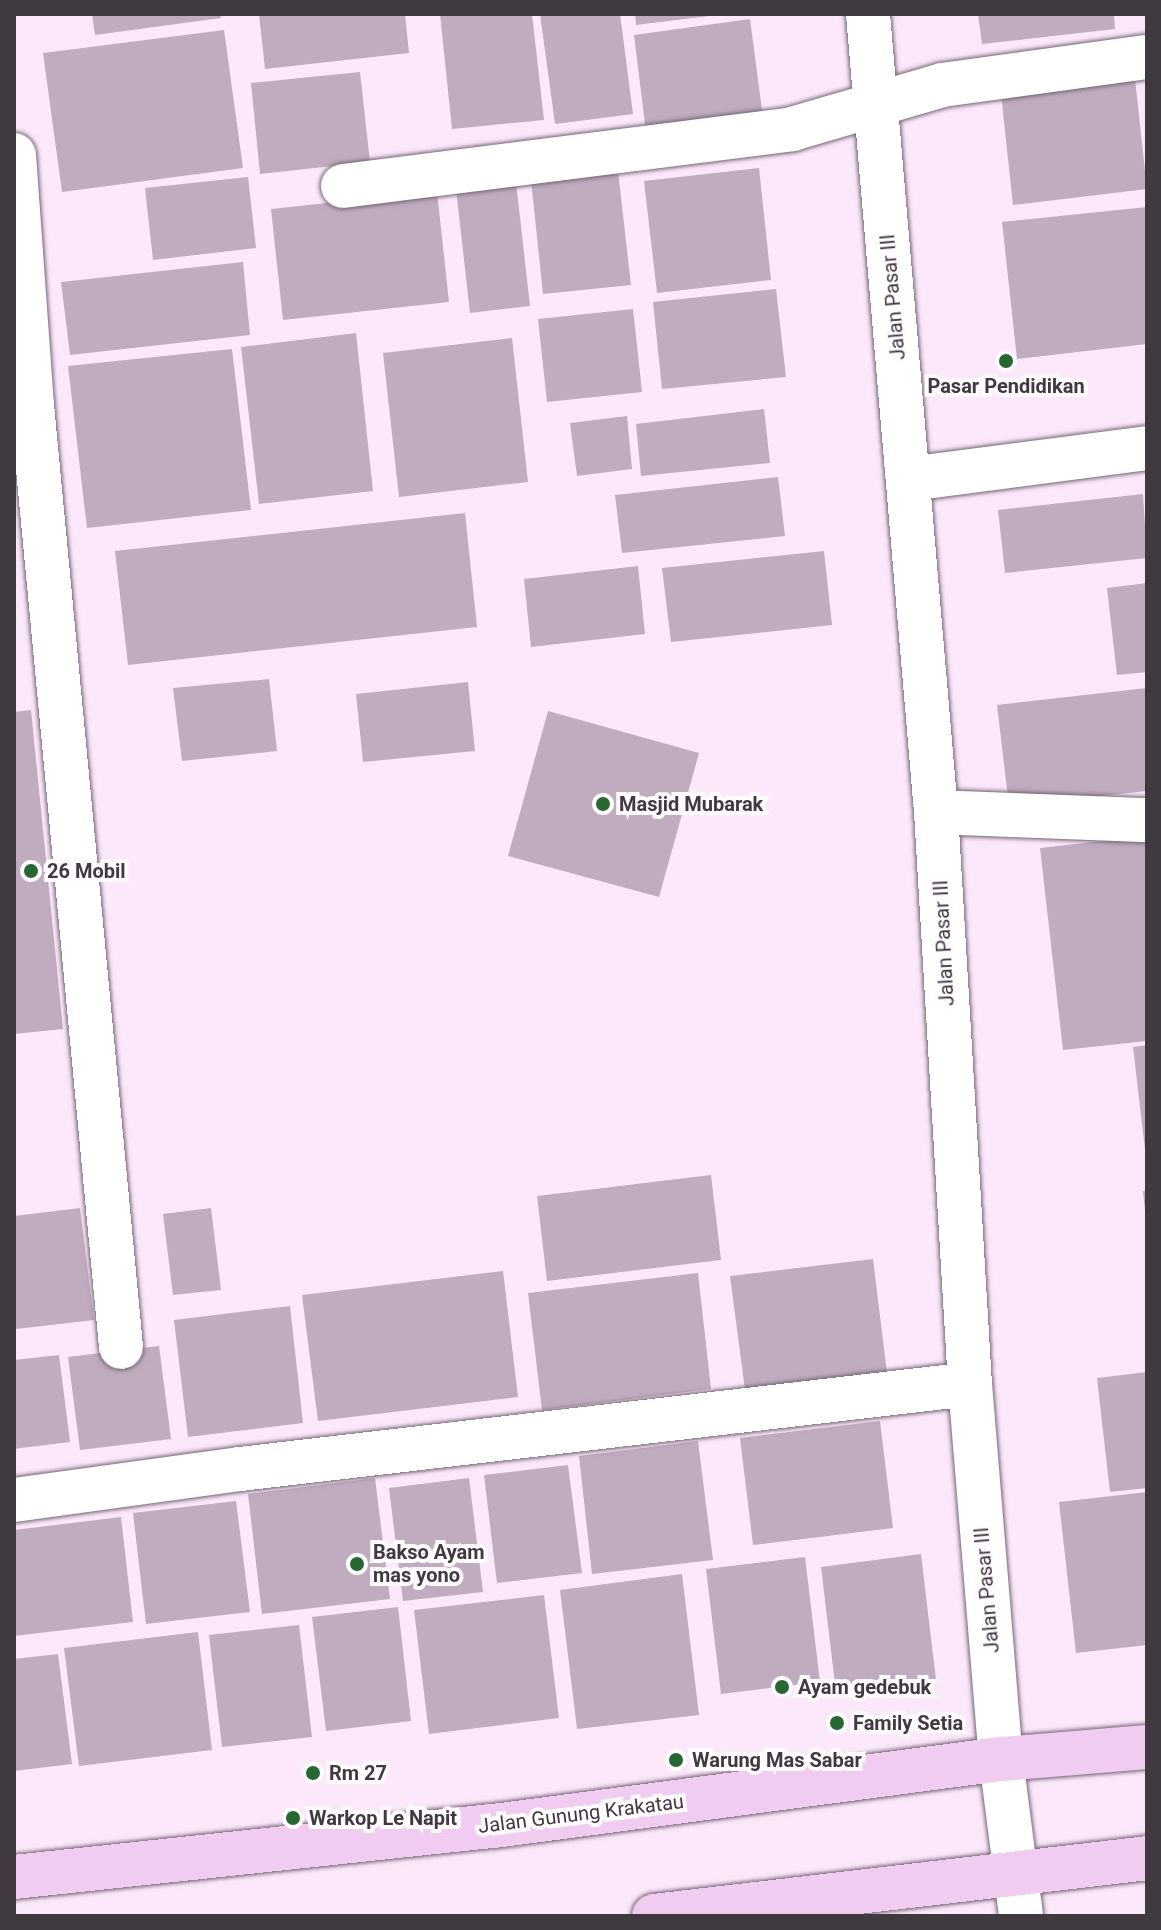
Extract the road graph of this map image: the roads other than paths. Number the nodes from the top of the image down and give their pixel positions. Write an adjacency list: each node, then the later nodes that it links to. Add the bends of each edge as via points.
1 (868, 14): 3 (street, Jalan Pasar III)
2 (1147, 57): 3 (street, via 942,85)
3 (876, 106): 5 (street, via 792,129); 8 (street, Jalan Pasar III)
4 (14, 155): 6 (street)
5 (343, 186)
6 (23, 405): 11 (street)
7 (1147, 448): 8 (street)
8 (909, 479): 9 (street, Jalan Pasar III)
9 (936, 812): 10 (street); 12 (street, Jalan Pasar III)
10 (1147, 820)
11 (121, 1347)
12 (970, 1384): 13 (street); 15 (street, Jalan Pasar III)
13 (14, 1500)
14 (1147, 1747): 15 (main road, Jalan Gunung Krakatau)
15 (1001, 1759): 17 (street, Jalan Pasar III); 18 (main road, Jalan Gunung Krakatau, via 494,1826)
16 (1147, 1858): 17 (main road)
17 (1016, 1873): 19 (main road); 20 (street, Jalan Pasar III)
18 (14, 1877)
19 (654, 1916)
20 (1021, 1916)

